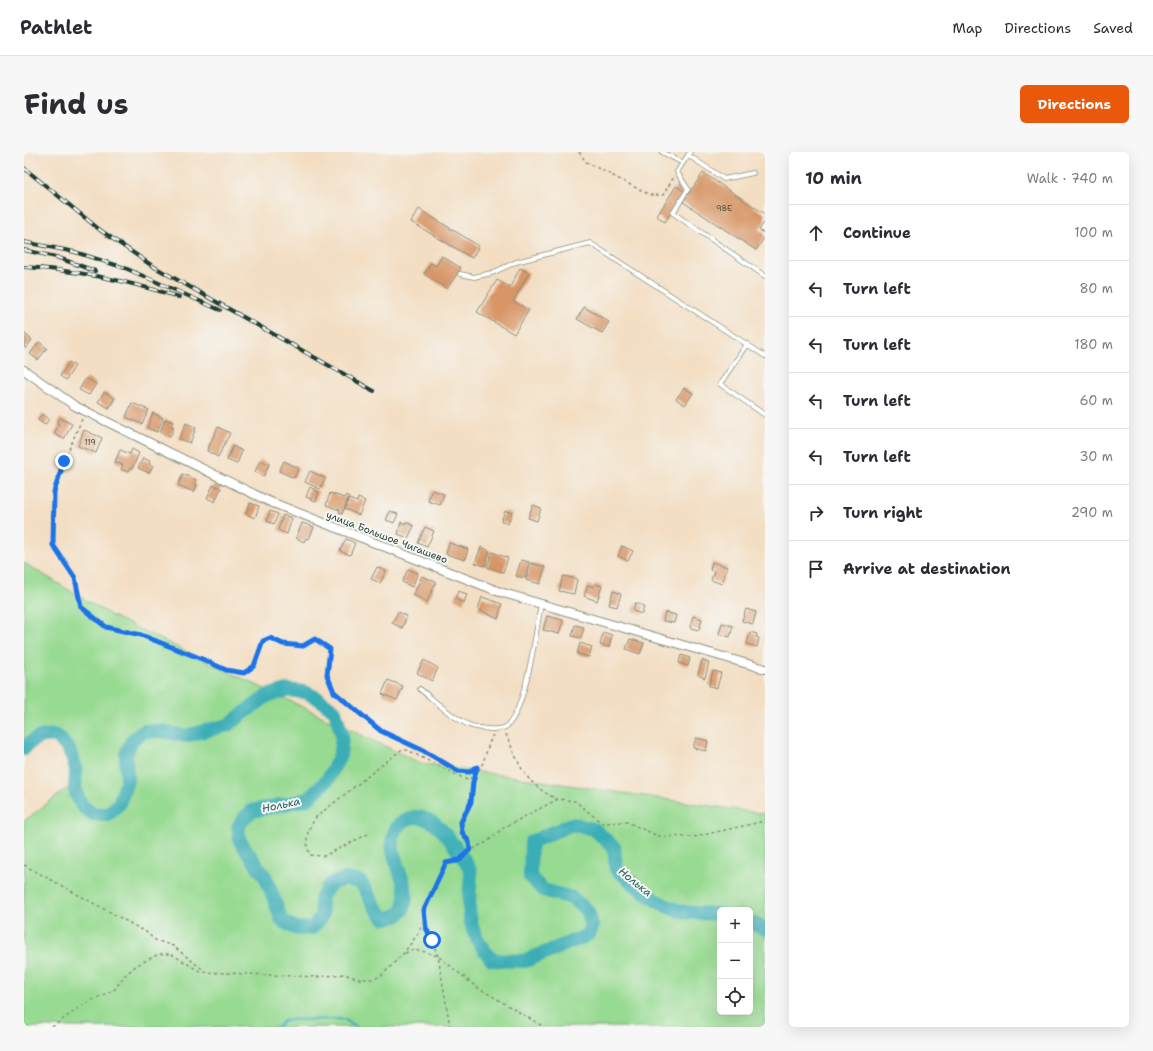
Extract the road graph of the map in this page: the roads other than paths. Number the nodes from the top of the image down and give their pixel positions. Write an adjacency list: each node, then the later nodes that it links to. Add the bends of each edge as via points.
1 (662, 152): 3 (lane)
2 (689, 154): 3 (lane); 4 (lane, via 724,180)
3 (683, 163): 6 (lane, via 677,172 688,189 673,214)
4 (753, 173)
5 (460, 274): 7 (lane, via 474,277 492,273 516,262 590,243)
6 (765, 276)
7 (747, 344): 8 (lane); 10 (lane, via 720,384)
8 (765, 356)
9 (24, 370): 11 (street, улица Большое Чигашево, via 86,412 268,501 500,592)
10 (765, 415)
11 (541, 604): 12 (street, улица Большое Чигашево); 13 (lane, via 526,682 517,710 508,725 496,729 469,725)
12 (765, 669)
13 (420, 689)

